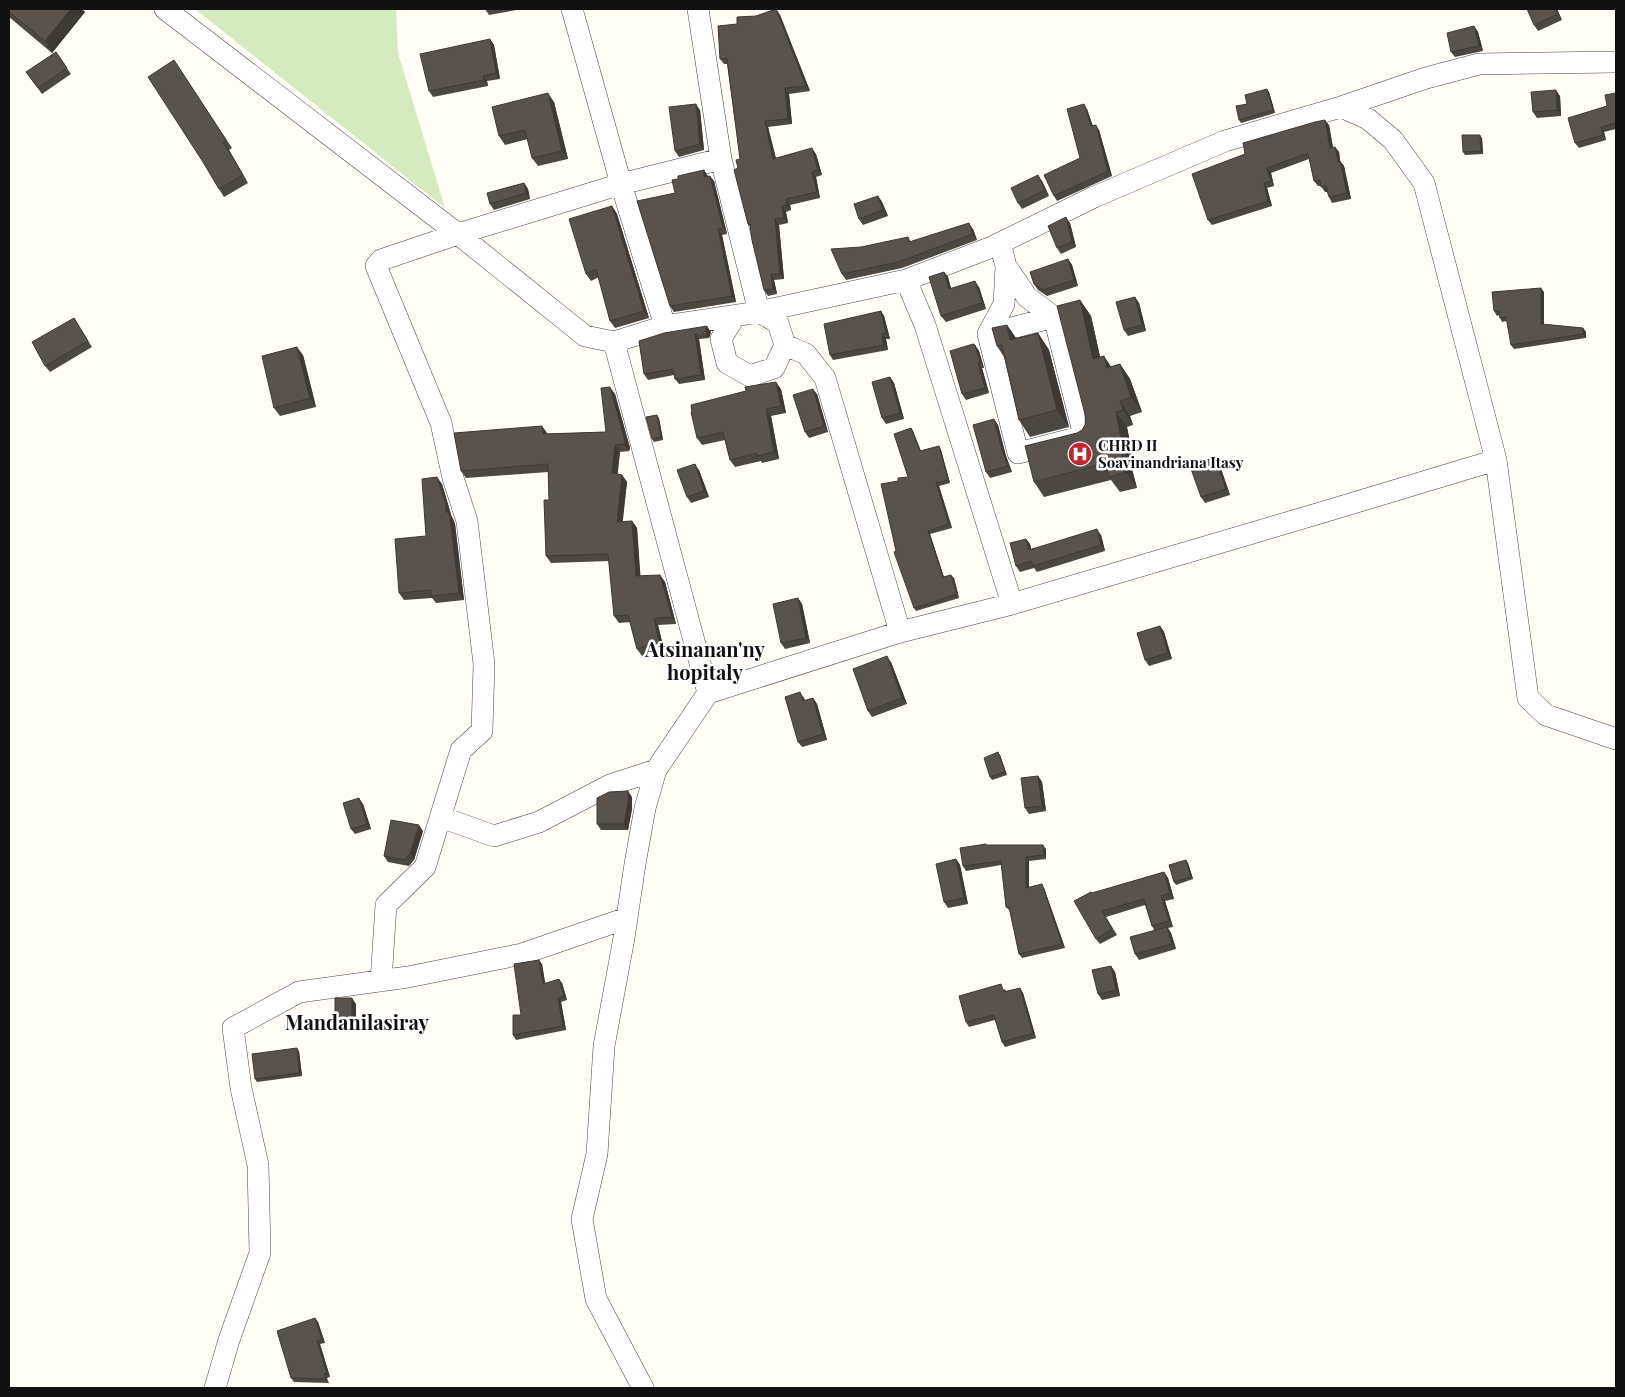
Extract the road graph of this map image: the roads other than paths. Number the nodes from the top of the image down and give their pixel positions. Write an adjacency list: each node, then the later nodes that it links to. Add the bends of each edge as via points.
1 (164, 9): 8 (street)
2 (572, 9): 7 (street)
3 (698, 9): 6 (street)
4 (1616, 62): 5 (street, via 1479,64)
5 (1341, 107): 9 (street, via 1225,141 1094,197); 19 (street, via 1368,119 1393,140 1424,183)
6 (721, 159): 7 (street); 12 (street)
7 (621, 184): 8 (street); 15 (street)
8 (458, 234): 17 (street, via 585,336); 25 (street, via 380,260 376,266 441,423 453,478 467,521 471,550 484,664 482,730 461,750)
9 (1000, 244): 10 (street); 11 (street)
10 (1006, 266): 14 (street, via 1027,297); 16 (street, via 1004,304)
11 (906, 280): 12 (street); 20 (street, via 925,325)
12 (759, 312): 13 (street); 18 (street, via 778,323)
13 (735, 316): 15 (street); 18 (street, via 721,339 727,363 750,376 774,368)
14 (1054, 318): 16 (street); 16 (street, via 1084,436 1018,454)
15 (666, 326): 17 (street)
16 (988, 334)
17 (614, 342): 22 (street)
18 (785, 345): 21 (street, via 806,354 825,378)
19 (1496, 460): 20 (street); 23 (street, via 1528,698 1546,715)
20 (1012, 604): 21 (street)
21 (900, 632): 22 (street)
22 (708, 693): 24 (street)
23 (1616, 739)
24 (656, 770): 25 (street, via 610,785 539,822 494,836); 26 (street, via 645,808)
25 (441, 817): 27 (street, via 425,867 386,905)
26 (627, 918): 27 (street, via 522,954); 29 (street, via 604,1046 597,1154 582,1219 596,1299)
27 (381, 980): 28 (street, via 299,992 233,1028 241,1088 258,1165 260,1253)
28 (215, 1388)
29 (643, 1388)

